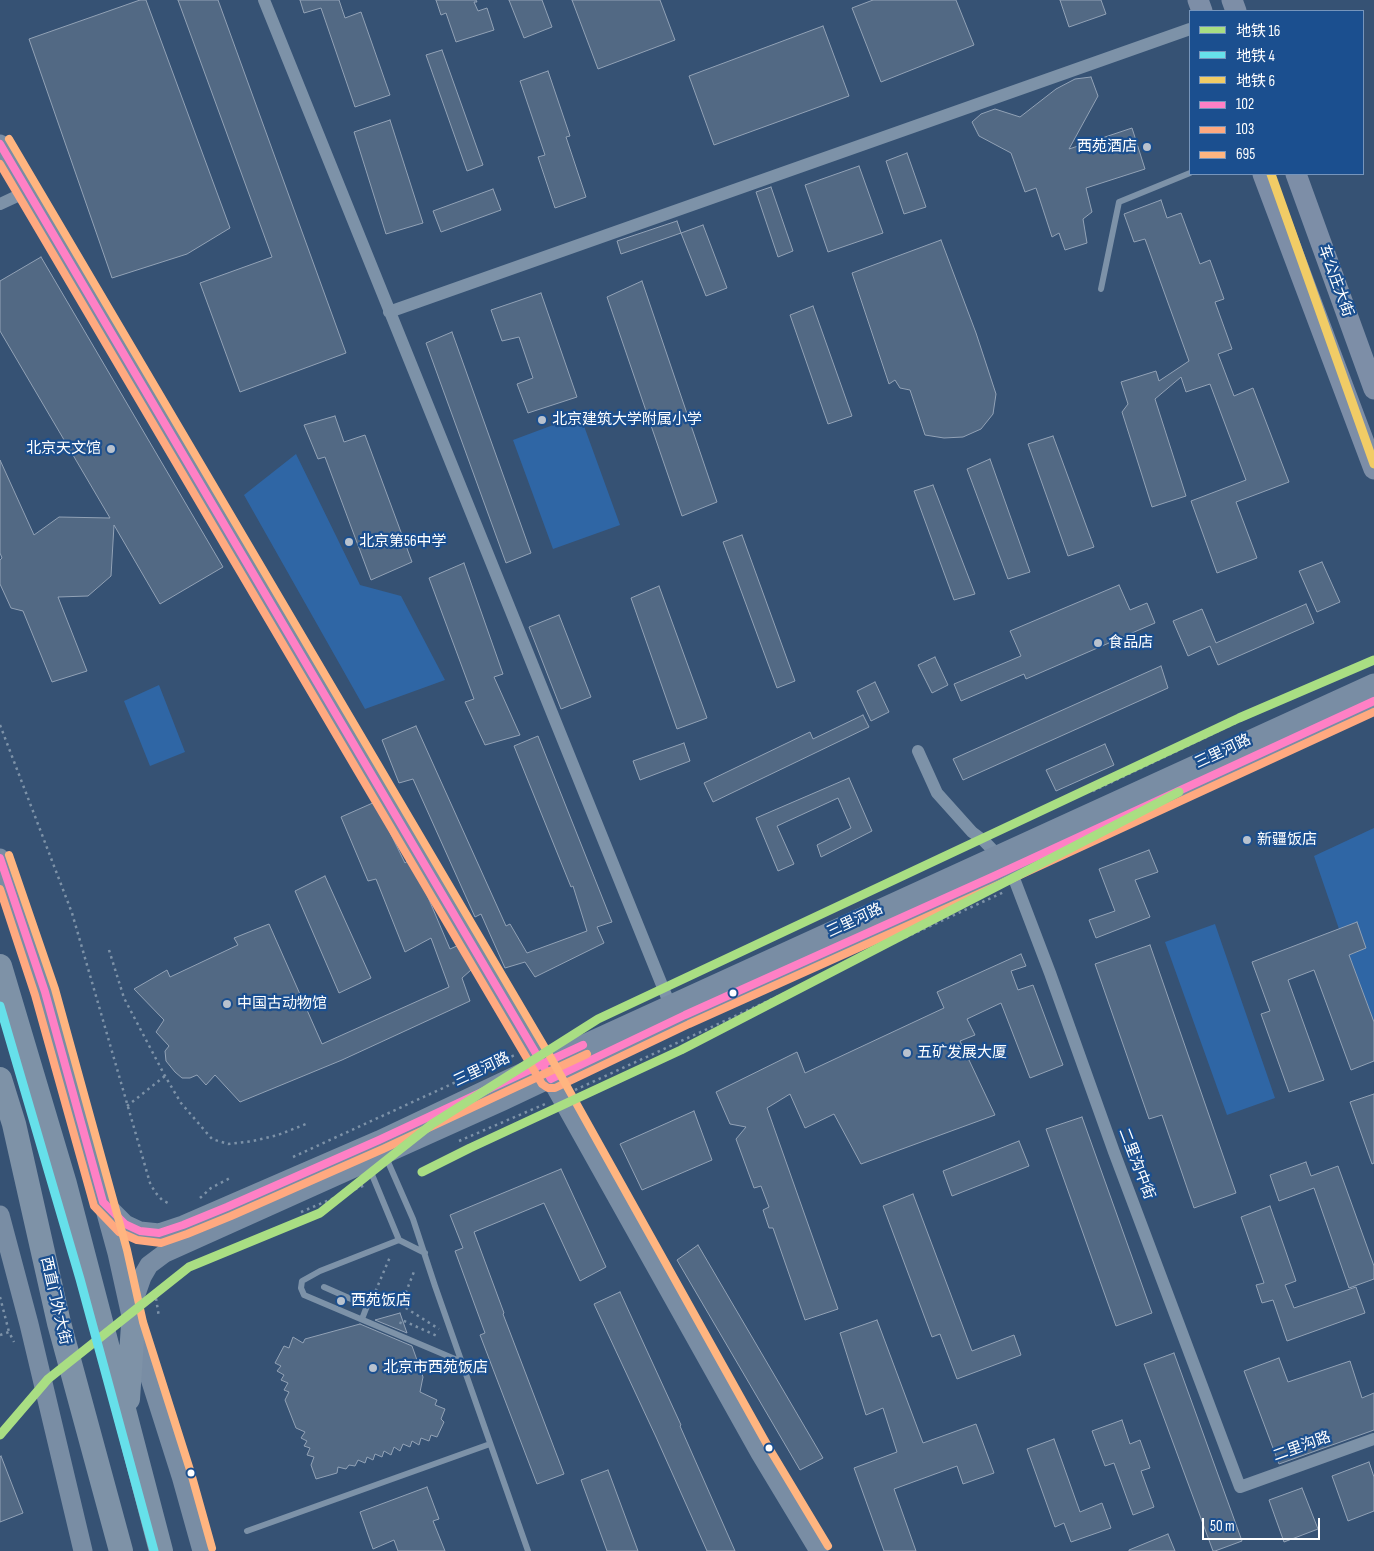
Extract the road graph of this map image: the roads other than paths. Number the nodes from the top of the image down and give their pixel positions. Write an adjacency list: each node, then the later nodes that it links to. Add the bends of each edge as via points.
1 (264, 0): 10 (street)
2 (1189, 29): 10 (street)
3 (0, 144): 7 (street)
4 (1189, 173): 9 (lane, via 1120,202)
5 (1263, 175): 12 (main road, 车公庄大街)
6 (1296, 175): 11 (main road, 车公庄大街)
7 (28, 191): 8 (street); 20 (street)
8 (0, 204)
9 (1101, 289)
10 (389, 312): 19 (street)
11 (1374, 389)
12 (1374, 469)
13 (1374, 683): 17 (street, 三里河路)
14 (1374, 701): 17 (street, 三里河路)
15 (918, 751): 17 (street, via 936,793)
16 (0, 858): 24 (street, via 45,992)
17 (1004, 862): 19 (street, 三里河路); 20 (street, 三里河路, via 685,1016); 35 (street, 二里沟中街, via 1017,886 1050,973)
18 (0, 966): 32 (highway, via 64,1184)
19 (670, 1005): 20 (street, 三里河路)
20 (547, 1071): 22 (street, 三里河路); 42 (street, via 760,1453)
21 (0, 1079): 38 (highway, 西直门外大街, via 14,1124 59,1323)
22 (382, 1147): 23 (street, 三里河路); 27 (lane)
23 (363, 1155): 24 (street, 三里河路, via 159,1233 140,1231 125,1224); 26 (lane); 29 (street, 三里河路, via 165,1253 149,1265 142,1277)
24 (103, 1202): 29 (street)
25 (0, 1215): 37 (street, 西直门外大街)
26 (399, 1240): 27 (lane); 30 (lane, via 302,1281 304,1295)
27 (425, 1253): 31 (lane)
28 (324, 1286): 30 (lane, via 367,1306)
29 (131, 1318): 32 (highway); 40 (street)
30 (362, 1319): 31 (lane)
31 (462, 1362): 34 (lane)
32 (127, 1421): 39 (highway)
33 (1374, 1439): 35 (street, 二里沟路)
34 (490, 1444): 36 (lane); 41 (lane)
35 (1240, 1486)
36 (247, 1531)
37 (83, 1551)
38 (121, 1551)
39 (161, 1551)
40 (202, 1551)
41 (528, 1551)
42 (819, 1551)

